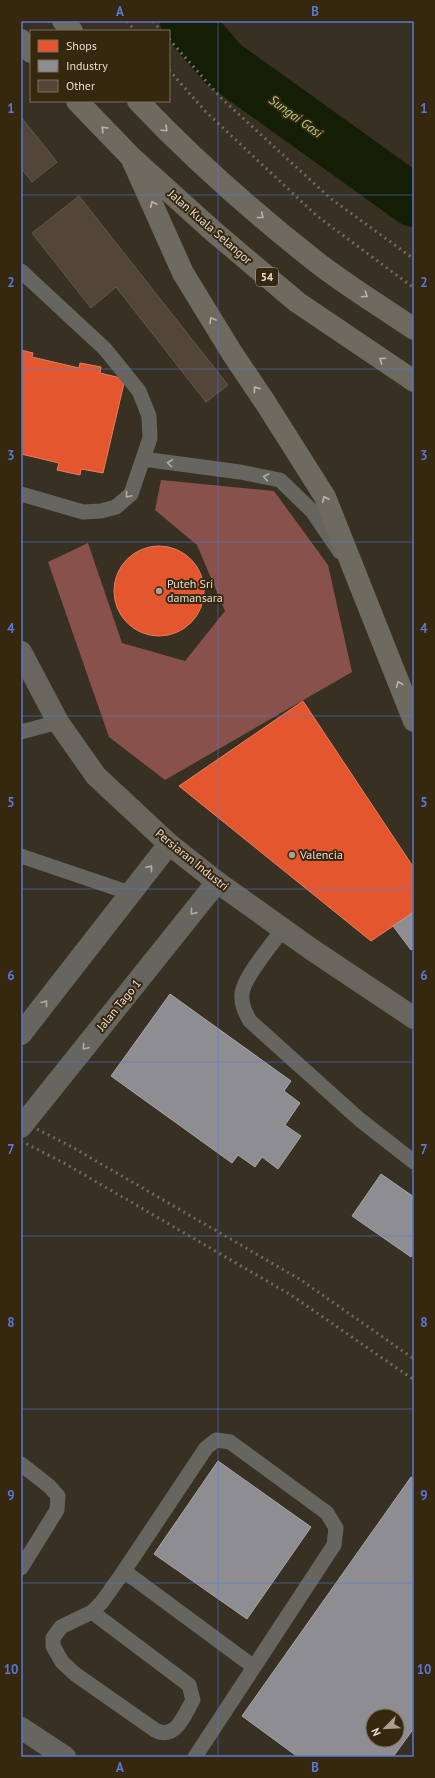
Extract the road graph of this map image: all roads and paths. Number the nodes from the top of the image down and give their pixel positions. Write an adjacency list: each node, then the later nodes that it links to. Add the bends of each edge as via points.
1 (63, 21): 2 (highway)
2 (71, 30)
3 (21, 40): 4 (highway)
4 (30, 51)
5 (78, 102): 7 (highway, Jalan Kuala Selangor / 54, one-way to 5)
6 (139, 102): 9 (highway, one-way to 9, via 249,206 320,264)
7 (131, 157): 10 (highway, Jalan Kuala Selangor / 54, one-way to 7, via 297,302); 13 (highway, one-way to 7, via 325,497 183,273)
8 (21, 271): 11 (lane, via 105,349 139,391 149,416 150,438)
9 (414, 329)
10 (414, 382)
11 (143, 459): 12 (lane, one-way to 12, via 131,494 116,507 84,512); 13 (lane, one-way to 11, via 312,511 280,480)
12 (21, 494)
13 (356, 576): 15 (highway, one-way to 13)
14 (21, 652): 16 (street, Persiaran Industri)
15 (414, 721)
16 (58, 722): 17 (lane); 18 (street, Persiaran Industri, via 96,776)
17 (21, 732)
18 (170, 844): 20 (street, Persiaran Industri); 21 (street, one-way to 18)
19 (21, 856): 21 (lane)
20 (217, 882): 22 (street, Persiaran Industri); 25 (street, Jalan Tago 1, one-way to 25)
21 (130, 893): 24 (street, one-way to 21)
22 (283, 929): 23 (street, Persiaran Industri); 26 (lane, via 248,978 242,994 243,1008 250,1021 359,1119)
23 (414, 1018)
24 (21, 1034)
25 (21, 1127)
26 (414, 1162)
27 (21, 1464): 28 (lane, via 58,1496 57,1510)
28 (21, 1568)
29 (124, 1571): 30 (lane); 31 (lane); 31 (lane, via 206,1448 216,1440 230,1442 327,1513 336,1528 334,1545)
30 (92, 1612): 30 (lane, via 61,1627 53,1638 53,1646 62,1662 75,1674 155,1730 161,1733 174,1730 192,1700 189,1685)
31 (254, 1667): 34 (lane)
32 (21, 1728): 33 (street)
33 (65, 1757)
34 (195, 1757)

